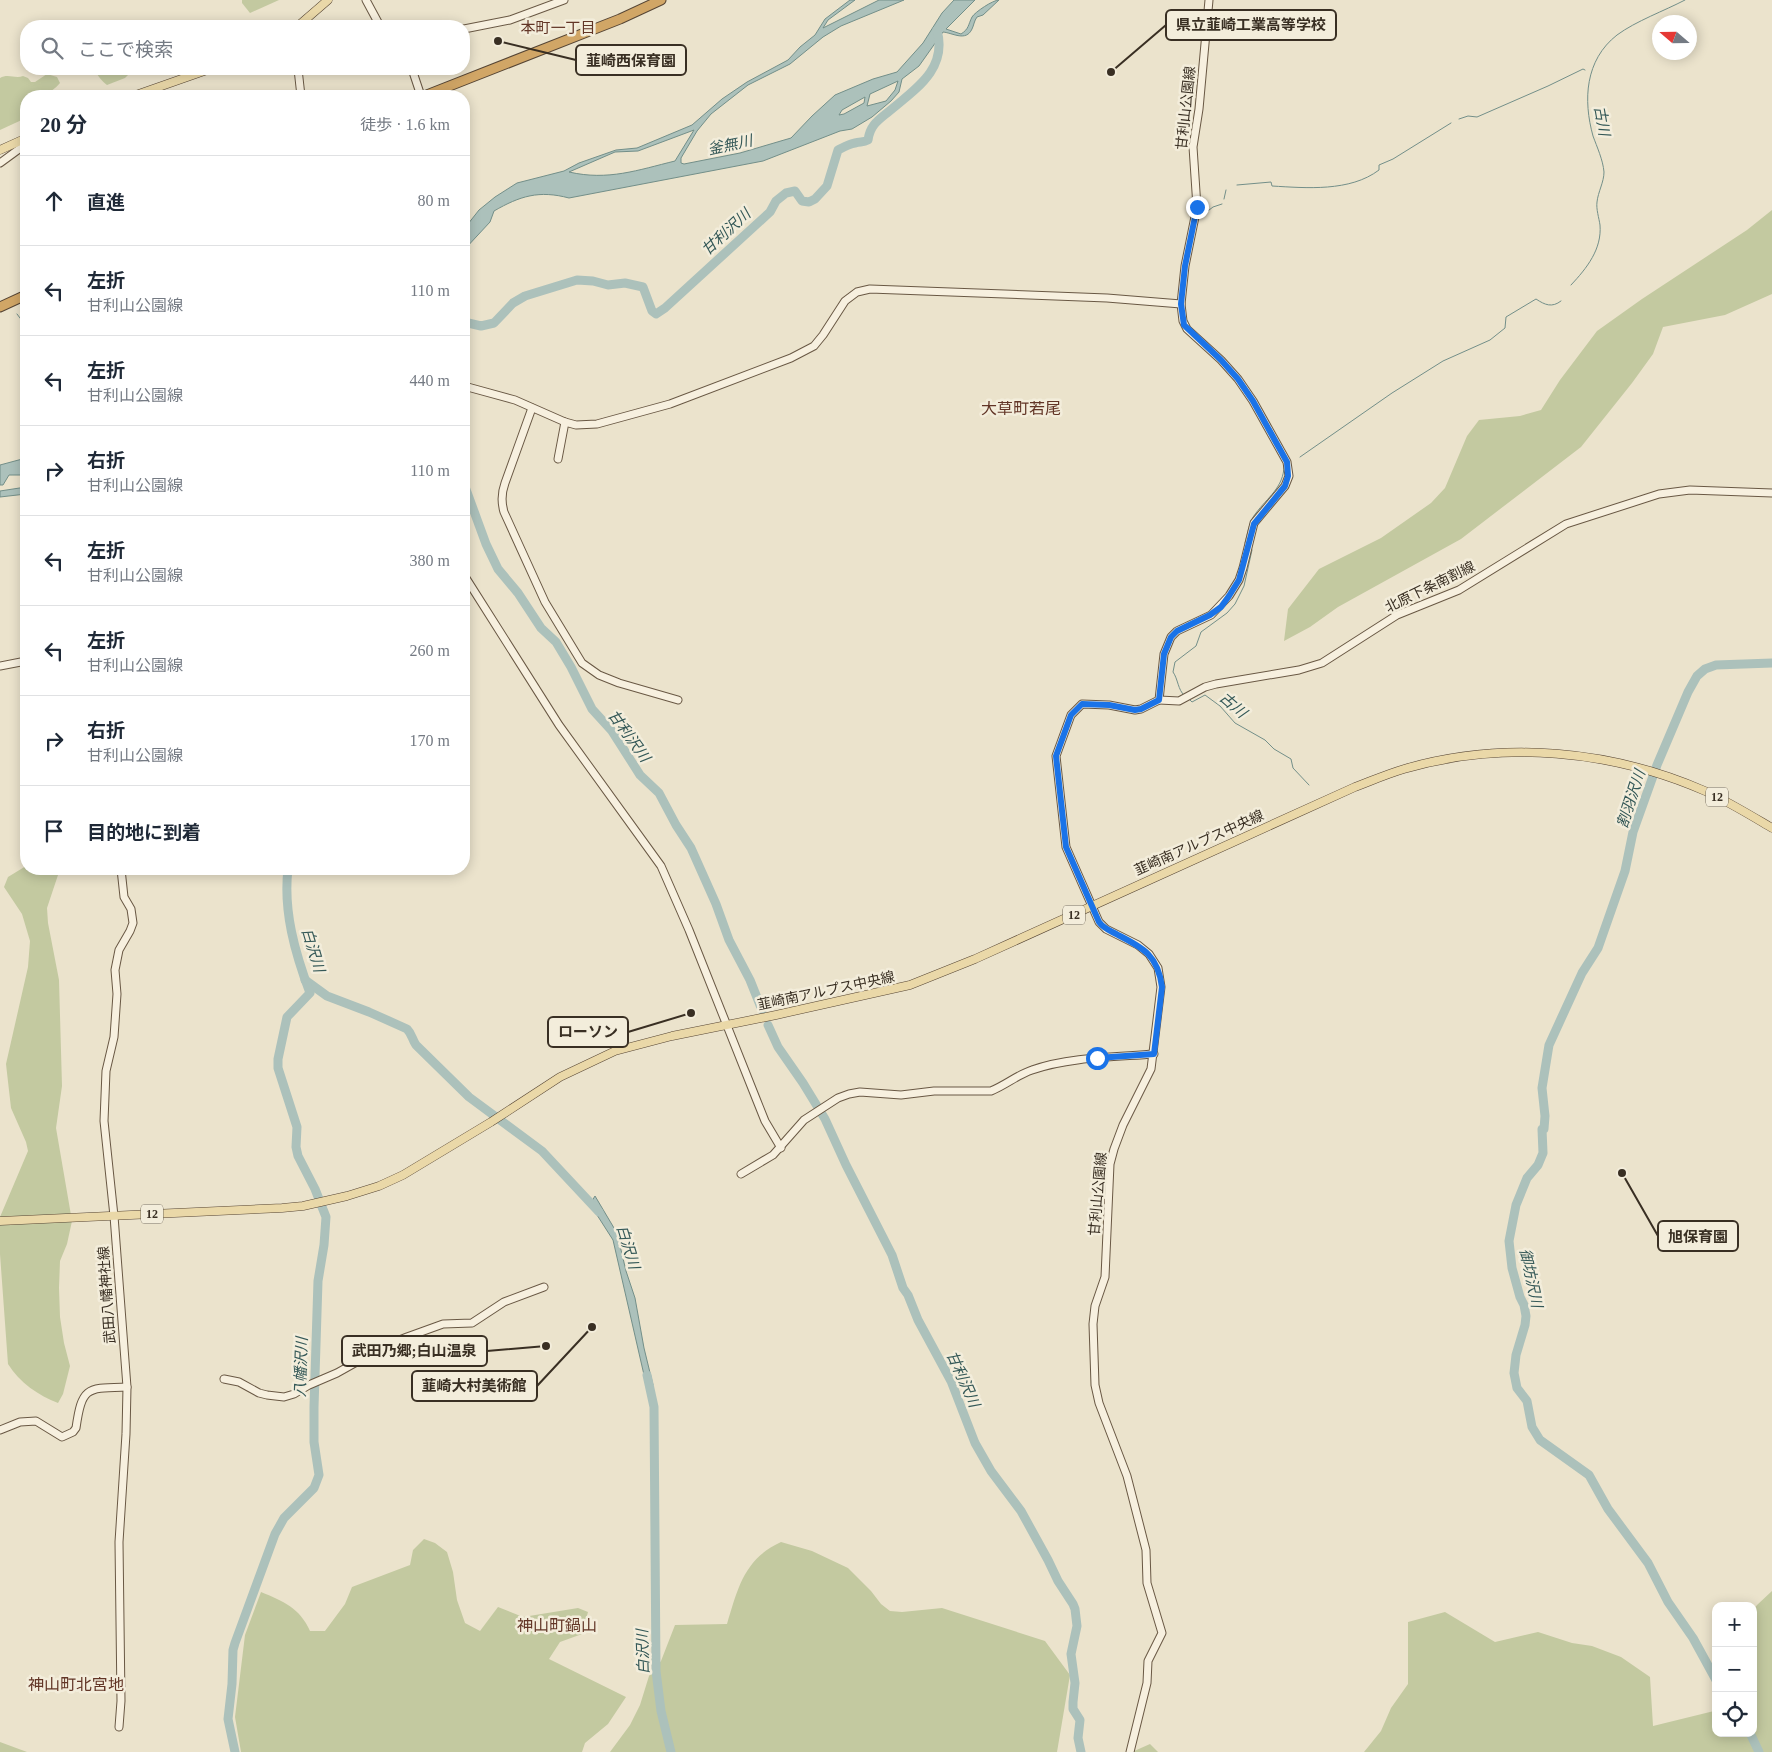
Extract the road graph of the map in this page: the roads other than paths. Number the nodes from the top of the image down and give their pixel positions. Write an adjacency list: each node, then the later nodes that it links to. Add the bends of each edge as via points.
1 (328, 0): 6 (main road)
2 (366, 0): 7 (main road)
3 (564, 0): 8 (main road, via 510,20)
4 (661, 0): 15 (highway)
5 (1209, 0): 21 (main road, 甘利山公園線, via 1193,147 1197,207)
6 (305, 20)
7 (377, 20)
8 (470, 28)
9 (193, 75): 12 (main road)
10 (300, 75): 13 (main road)
11 (414, 75): 14 (main road)
12 (150, 90)
13 (301, 90)
14 (420, 90)
15 (437, 90)
16 (20, 141): 18 (main road)
17 (20, 147): 19 (main road)
18 (0, 150)
19 (0, 163)
20 (20, 298): 22 (highway)
21 (1181, 304): 25 (main road, via 870,289 845,300 814,346 792,358 670,404 597,424); 32 (main road, 甘利山公園線, via 1184,325 1221,360 1253,401 1287,462 1288,476 1285,486 1254,524 1239,580 1229,596 1210,615 1171,637 1164,654)
22 (0, 307)
23 (470, 388): 24 (main road)
24 (532, 408): 25 (main road); 31 (main road, via 505,483 502,504 545,602 577,657 588,668 619,684)
25 (565, 422): 26 (main road)
26 (558, 459)
27 (1772, 493): 32 (main road, 北原下条南割線, via 1690,490 1659,494 1571,523 1459,590 1397,615 1322,663 1216,684 1179,701)
28 (470, 584): 36 (main road, via 559,725 661,866)
29 (20, 662): 30 (main road)
30 (0, 666)
31 (678, 700)
32 (1159, 700): 35 (main road, 甘利山公園線, via 1135,710 1082,704 1071,715 1056,756 1066,847)
33 (1772, 828): 35 (main road, 韮崎南アルプス中央線 / 12, via 1706,792 1655,773 1606,760 1548,752 1468,756 1384,776)
34 (121, 875): 40 (main road, 武田八幡神社線, via 133,923 119,950 114,1037 106,1071 104,1121)
35 (1093, 906): 36 (main road, 韮崎南アルプス中央線 / 12, via 910,985); 37 (main road, 甘利山公園線, via 1102,926 1144,950 1158,968 1162,987)
36 (727, 1024): 38 (main road, via 756,1101); 40 (main road, 韮崎南アルプス中央線 / 12, via 615,1051 560,1077 502,1116 379,1186 303,1206)
37 (1154, 1054): 38 (main road, via 1039,1067 991,1091 934,1091 901,1095 860,1092 838,1098 804,1120); 47 (main road, 甘利山公園線, via 1151,1069 1118,1135 1110,1164 1105,1277 1095,1306 1093,1324 1097,1395 1127,1476 1146,1550 1147,1583 1162,1633 1148,1661 1147,1683)
38 (781, 1148): 39 (main road)
39 (741, 1174)
40 (114, 1216): 41 (main road, 韮崎南アルプス中央線 / 12); 44 (main road, 武田八幡神社線)
41 (0, 1221)
42 (544, 1287): 43 (main road, via 504,1302 472,1323 443,1324 406,1337 294,1394 277,1397)
43 (224, 1379)
44 (127, 1387): 45 (main road, via 94,1388 86,1392 81,1399 76,1428 62,1437 36,1421 20,1422); 46 (main road, 武田八幡神社線, via 119,1542)
45 (0, 1430)
46 (119, 1727)
47 (1130, 1752)

